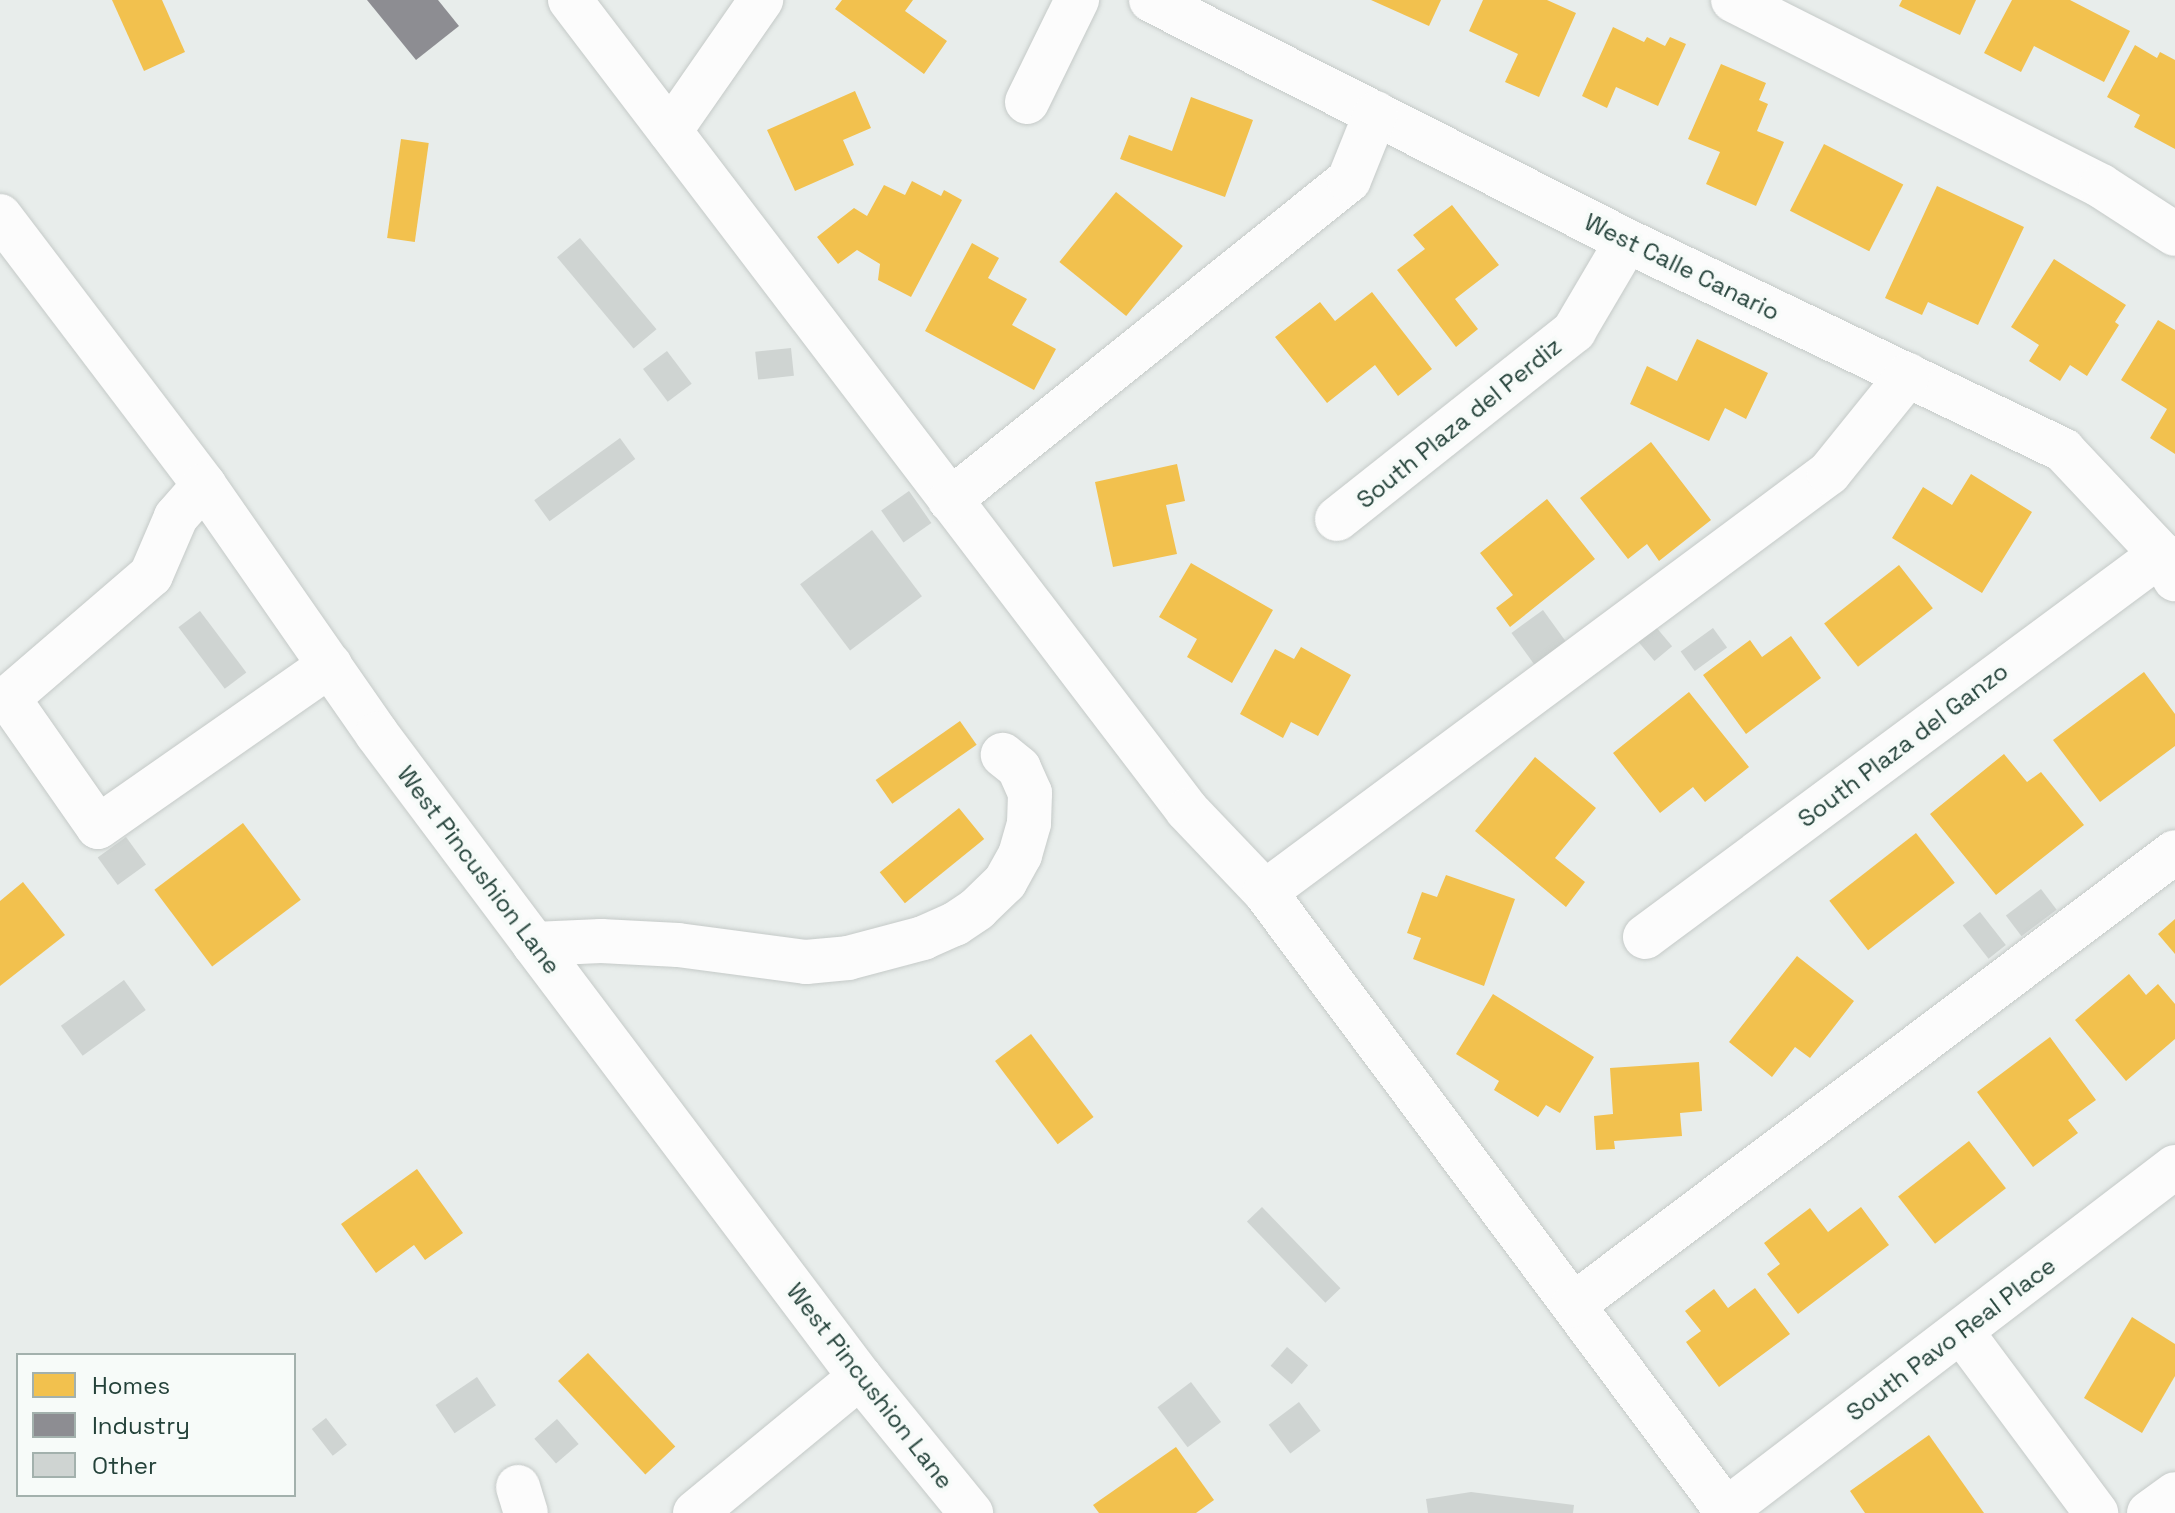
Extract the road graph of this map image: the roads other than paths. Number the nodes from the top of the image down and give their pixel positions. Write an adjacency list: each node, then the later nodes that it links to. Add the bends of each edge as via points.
1 (570, 0): 8 (street)
2 (761, 0): 8 (street)
3 (1077, 0): 6 (street)
4 (1151, 0): 7 (street, West Calle Canario)
5 (1733, 0): 10 (street, via 2101,186)
6 (1027, 102)
7 (1376, 113): 11 (street, West Calle Canario); 14 (street, via 1349,180)
8 (670, 131): 14 (street)
9 (0, 216): 13 (street, West Pincushion Lane)
10 (2175, 234)
11 (1627, 241): 12 (street, West Calle Canario); 15 (street, South Plaza del Perdiz, via 1574,331)
12 (1908, 375): 16 (street, West Calle Canario, via 2063,450); 20 (street, via 1829,473)
13 (204, 485): 17 (street, West Pincushion Lane); 17 (street, via 176,517 151,575 8,698 98,827)
14 (950, 500): 20 (street, via 1187,810)
15 (1337, 519)
16 (2168, 566): 21 (street, South Plaza del Ganzo)
17 (330, 665): 22 (street, West Pincushion Lane)
18 (1003, 755): 22 (street, via 1019,768 1030,793 1020,855 1005,882 977,909 923,938 848,958 806,962 678,945)
19 (2175, 852): 24 (street)
20 (1265, 892): 24 (street)
21 (1645, 937)
22 (534, 944): 26 (street, West Pincushion Lane)
23 (2175, 1167): 25 (street, South Pavo Real Place)
24 (1573, 1305): 28 (street)
25 (1961, 1331): 28 (street, South Pavo Real Place); 31 (street)
26 (860, 1377): 29 (street); 30 (street, West Pincushion Lane)
27 (2175, 1494): 32 (street)
28 (1727, 1512)
29 (695, 1513)
30 (971, 1513)
31 (2096, 1513)
32 (2149, 1513)

